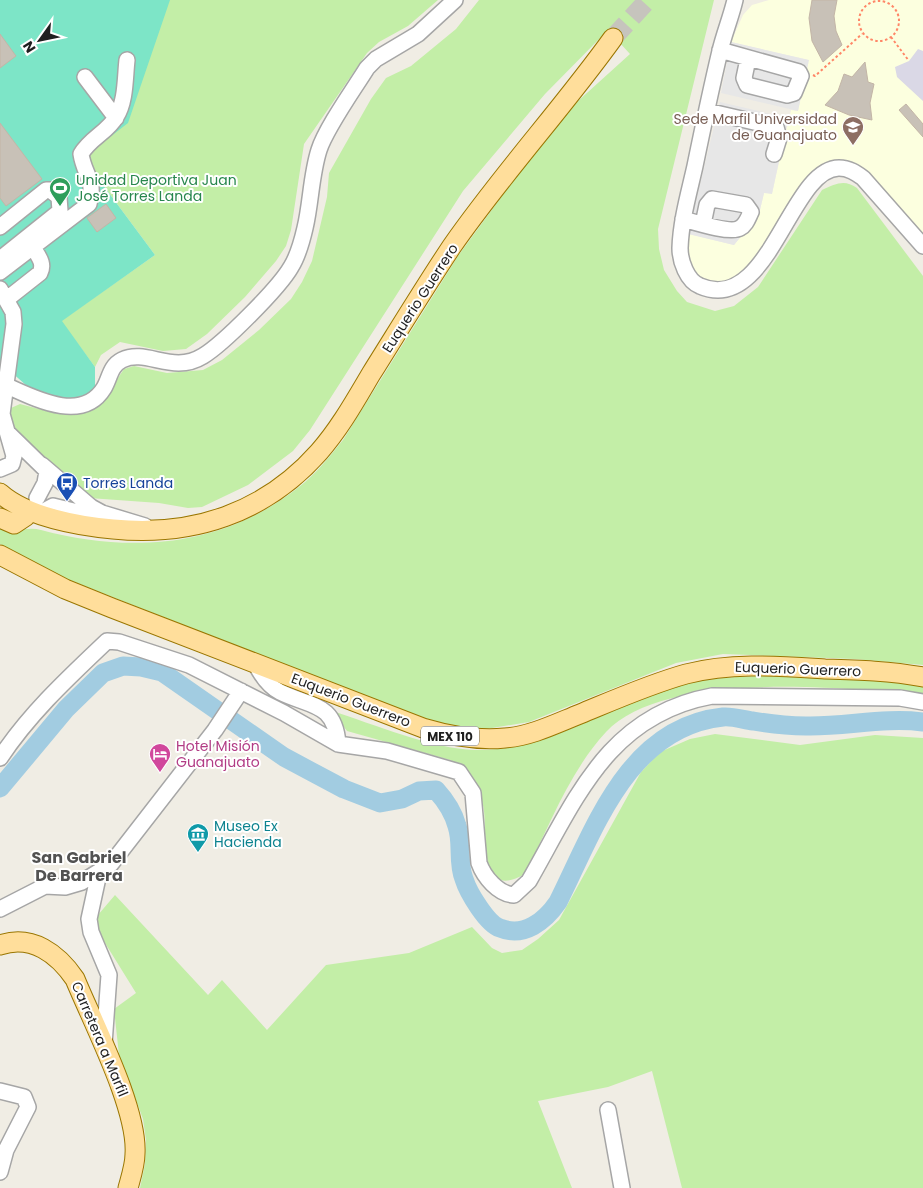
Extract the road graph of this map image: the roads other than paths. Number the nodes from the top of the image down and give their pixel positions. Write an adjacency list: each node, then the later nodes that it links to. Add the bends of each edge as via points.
1 (455, 0): 21 (street, via 418,34 367,68 319,150 305,228 291,268 220,342 187,364 131,357 120,361 111,370 98,397 89,404 48,403)
2 (735, 0): 4 (street)
3 (747, 0): 4 (street)
4 (726, 28): 6 (street)
5 (613, 38): 28 (main road, Euquerio Guerrero, via 453,245 341,424 319,452 278,488 233,514 212,522)
6 (720, 50): 7 (street); 10 (street)
7 (748, 59): 7 (street, via 744,78 747,85 787,95 798,89 799,72)
8 (127, 60): 11 (street, via 122,100)
9 (85, 77): 11 (street)
10 (707, 111): 12 (street, via 776,127 779,138); 13 (street)
11 (116, 118): 16 (street, via 87,144 82,154 92,181 89,204)
12 (774, 154)
13 (683, 219): 15 (street); 17 (street, via 680,249 682,263 690,277 698,286 726,290 750,275 809,188 829,171 839,168 852,170 864,178)
14 (5, 223): 16 (street); 16 (street, via 46,190 59,197 60,210)
15 (703, 224)
16 (29, 243): 18 (street); 19 (street); 20 (street, via 42,262 40,273)
17 (923, 246)
18 (0, 259)
19 (0, 272)
20 (3, 294): 21 (street, via 13,312 14,324)
21 (5, 385): 22 (street, via 2,414)
22 (8, 432): 23 (street); 24 (street, via 14,456 12,464)
23 (42, 465): 26 (street, via 47,476); 28 (street, via 96,510)
24 (0, 469)
25 (0, 492): 26 (main road, Euquerio Guerrero, via 19,505)
26 (34, 509): 27 (main road, via 14,524); 28 (main road, Euquerio Guerrero, via 57,520 104,528)
27 (0, 518)
28 (164, 531)
29 (0, 555): 30 (main road, Euquerio Guerrero / MEX 110, via 65,589)
30 (254, 663): 31 (main road, Euquerio Guerrero / MEX 110, via 423,728 453,737 477,739 529,734 659,682 714,668 764,666); 34 (street, via 268,684 279,692 326,710 333,722)
31 (923, 677)
32 (241, 691): 34 (street); 35 (street, via 189,665 107,641 46,699); 36 (street, via 215,730 111,864)
33 (923, 702): 34 (street, via 900,698 712,696 672,708 641,724 603,758 591,773 529,881 514,895 501,890 482,871 473,793 459,772 388,751)
34 (338, 744)
35 (0, 758)
36 (99, 874): 37 (street, via 82,882 45,886); 39 (street, via 89,919 109,975)
37 (0, 909)
38 (0, 945): 39 (main road, Carretera a Marfil, via 29,942 64,962 75,979)
39 (104, 1048): 43 (main road, Carretera a Marfil, via 133,1126 136,1154)
40 (0, 1091): 42 (street, via 24,1097 28,1107 6,1150)
41 (608, 1110): 44 (street)
42 (0, 1172)
43 (128, 1188)
44 (622, 1188)

